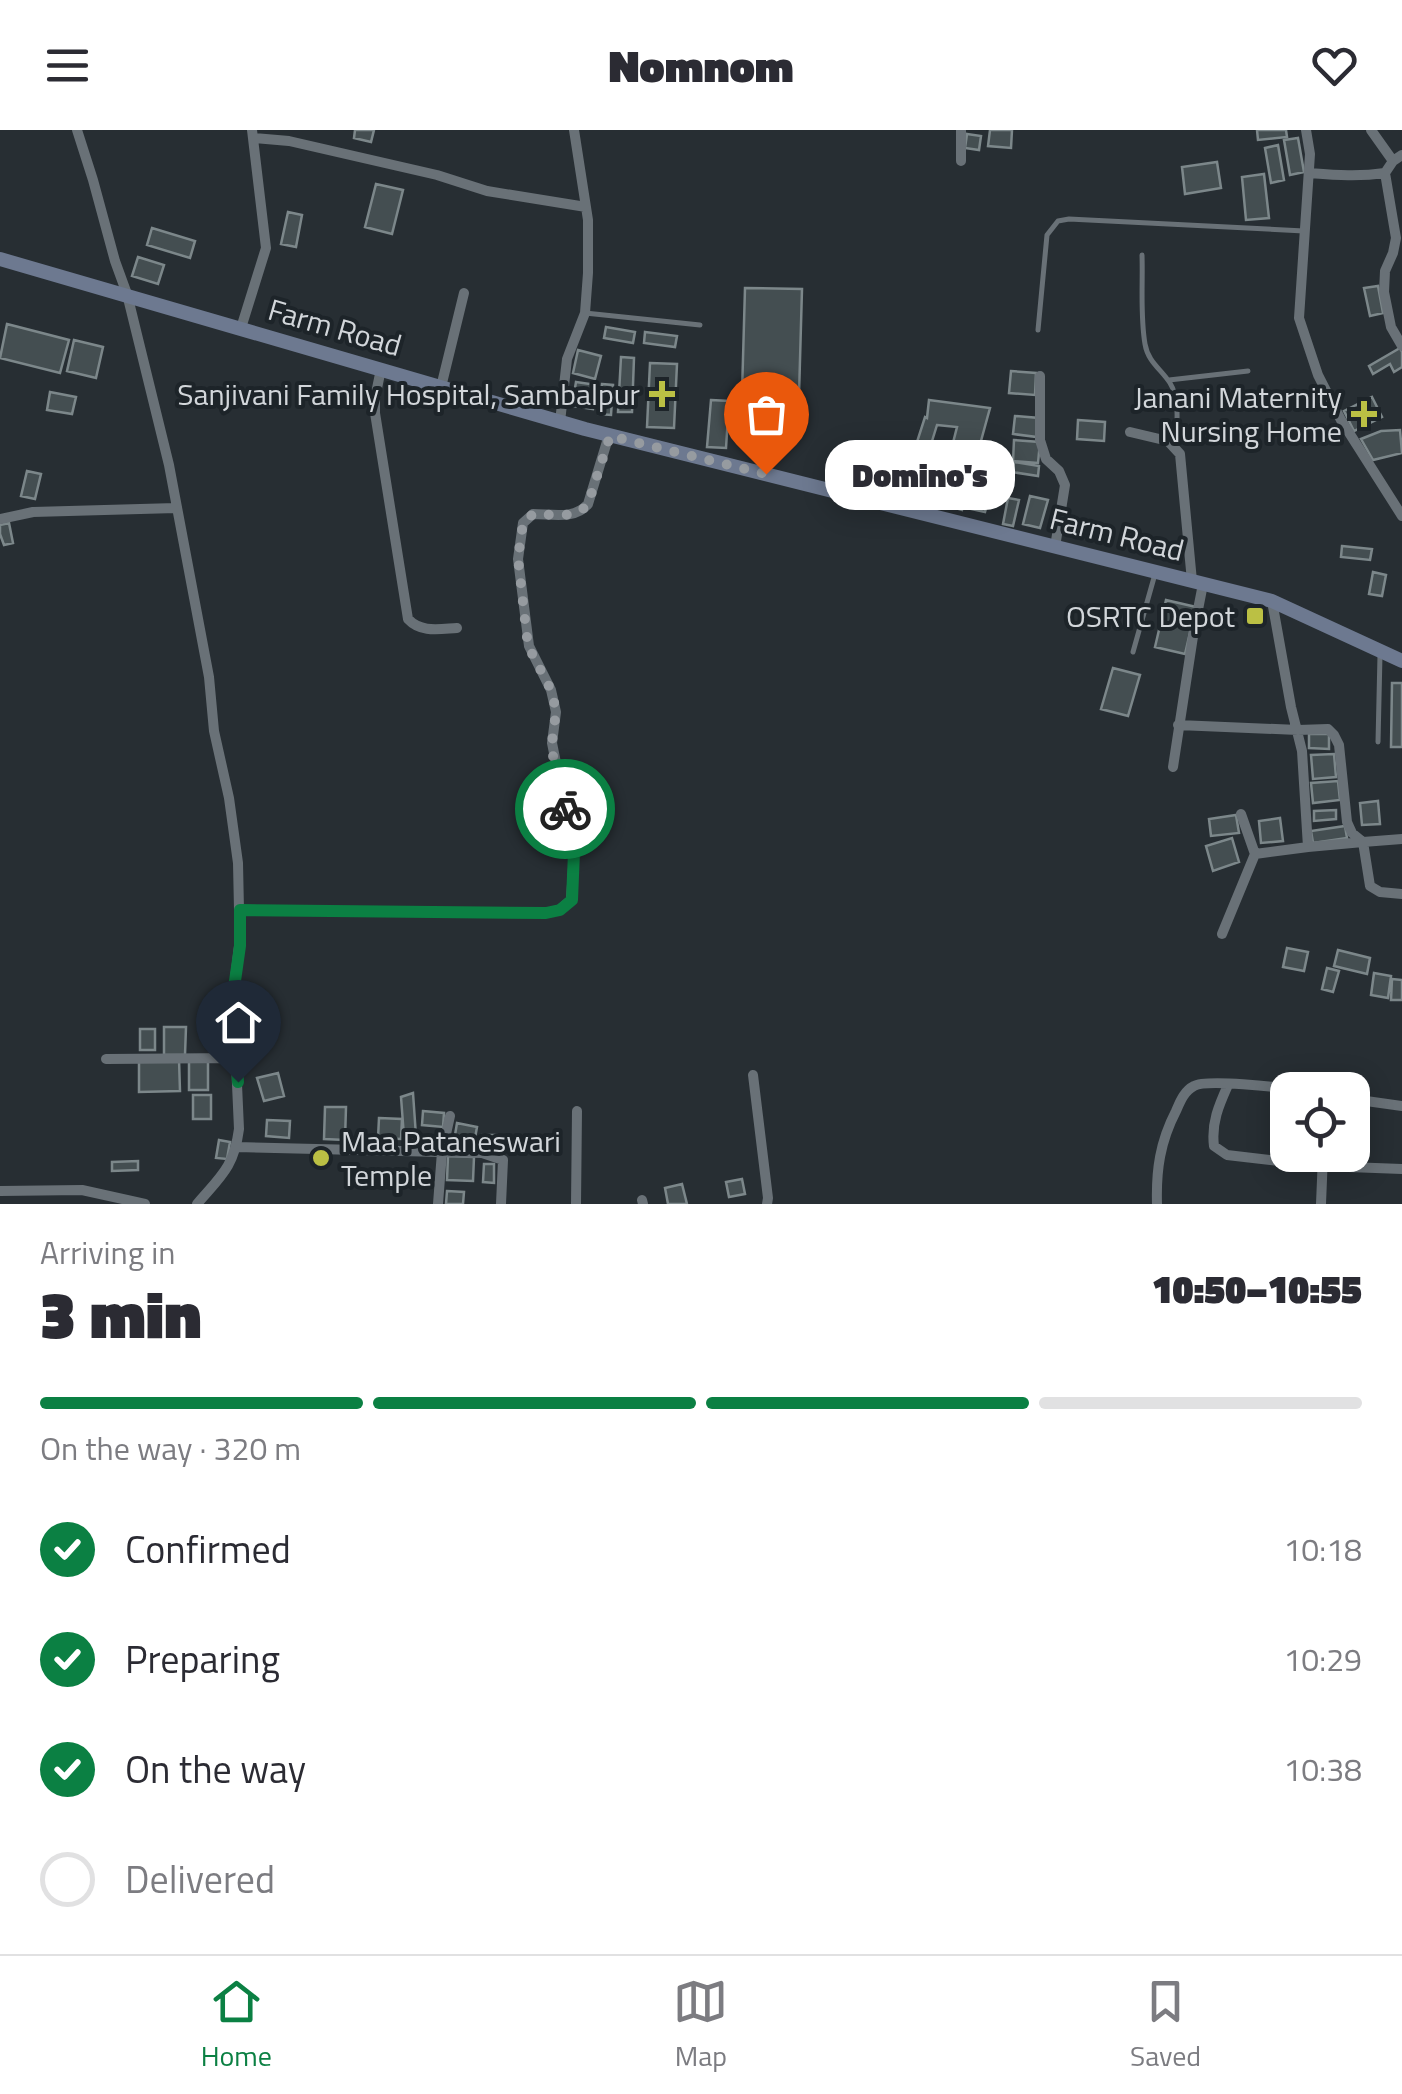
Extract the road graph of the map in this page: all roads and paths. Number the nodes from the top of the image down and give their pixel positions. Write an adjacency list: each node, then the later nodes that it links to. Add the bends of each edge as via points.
1 (76, 130): 16 (street)
2 (574, 130): 11 (street)
3 (961, 130): 8 (street)
4 (1306, 130): 9 (street)
5 (1371, 130): 7 (street)
6 (253, 134): 11 (street, via 488,191); 19 (street, via 266,248)
7 (1398, 158): 10 (street)
8 (961, 161)
9 (1308, 173): 10 (street); 12 (street)
10 (1384, 173): 21 (street, via 1396,238 1384,292)
11 (586, 207): 17 (street)
12 (1304, 231): 20 (lane, via 1058,221 1047,235); 32 (street, via 1299,318 1310,353 1341,420)
13 (1142, 255): 25 (lane, via 1144,344)
14 (0, 258): 16 (main road, Farm Road)
15 (464, 293): 26 (street)
16 (127, 294): 19 (main road, Farm Road); 31 (street)
17 (586, 313): 18 (lane); 27 (street, via 567,359)
18 (700, 325)
19 (242, 328): 22 (main road, Farm Road)
20 (1038, 330)
21 (1402, 346)
22 (380, 369): 26 (main road, Farm Road); 38 (street, via 375,413 408,619 422,630)
23 (1248, 371): 25 (lane)
24 (1040, 376): 34 (street, via 1040,440 1065,494)
25 (1168, 380): 30 (lane, via 1176,401)
26 (441, 387): 27 (main road, Farm Road)
27 (560, 422): 29 (main road, Farm Road)
28 (1130, 432): 30 (street)
29 (610, 436): 34 (main road, Farm Road); 52 (street, via 582,512 527,517 518,547 528,646 556,712 552,742 574,852 572,900 546,913)
30 (1176, 446): 36 (street)
31 (176, 508): 33 (street); 52 (street, via 229,798)
32 (1402, 516)
33 (0, 519)
34 (1054, 546): 35 (main road, Farm Road)
35 (1156, 572): 36 (main road, Farm Road); 40 (lane)
36 (1198, 582): 37 (main road, Farm Road); 42 (street)
37 (1272, 601): 39 (main road, Farm Road); 43 (street)
38 (457, 628)
39 (1380, 650): 41 (main road, Farm Road); 44 (lane)
40 (1132, 652)
41 (1402, 661)
42 (1178, 725): 43 (street); 45 (street)
43 (1298, 730): 48 (street, via 1328,729 1334,736 1347,822); 49 (street)
44 (1378, 742)
45 (1173, 767)
46 (1242, 814): 50 (street)
47 (1402, 839): 48 (street)
48 (1363, 842): 49 (street); 51 (street, via 1370,886)
49 (1308, 847): 50 (street)
50 (1254, 854): 53 (street)
51 (1402, 894)
52 (240, 910): 55 (street)
53 (1222, 934)
54 (106, 1058): 55 (street)
55 (236, 1058): 63 (street)
56 (753, 1074): 75 (street)
57 (1228, 1085): 58 (street); 65 (street, via 1212,1135 1217,1150); 76 (street, via 1202,1083 1185,1093 1162,1143)
58 (1270, 1087)
59 (1370, 1102): 60 (street)
60 (1402, 1106)
61 (577, 1112): 74 (street)
62 (450, 1116): 64 (street)
63 (236, 1147): 64 (street); 71 (street, via 230,1167)
64 (442, 1152): 72 (street); 73 (street, via 503,1160)
65 (1270, 1157)
66 (1370, 1168): 67 (street)
67 (1402, 1169)
68 (1322, 1172): 77 (street)
69 (0, 1190): 70 (street, via 82,1190)
70 (145, 1204)
71 (196, 1204)
72 (438, 1204)
73 (501, 1204)
74 (576, 1204)
75 (767, 1204)
76 (1157, 1204)
77 (1320, 1204)

